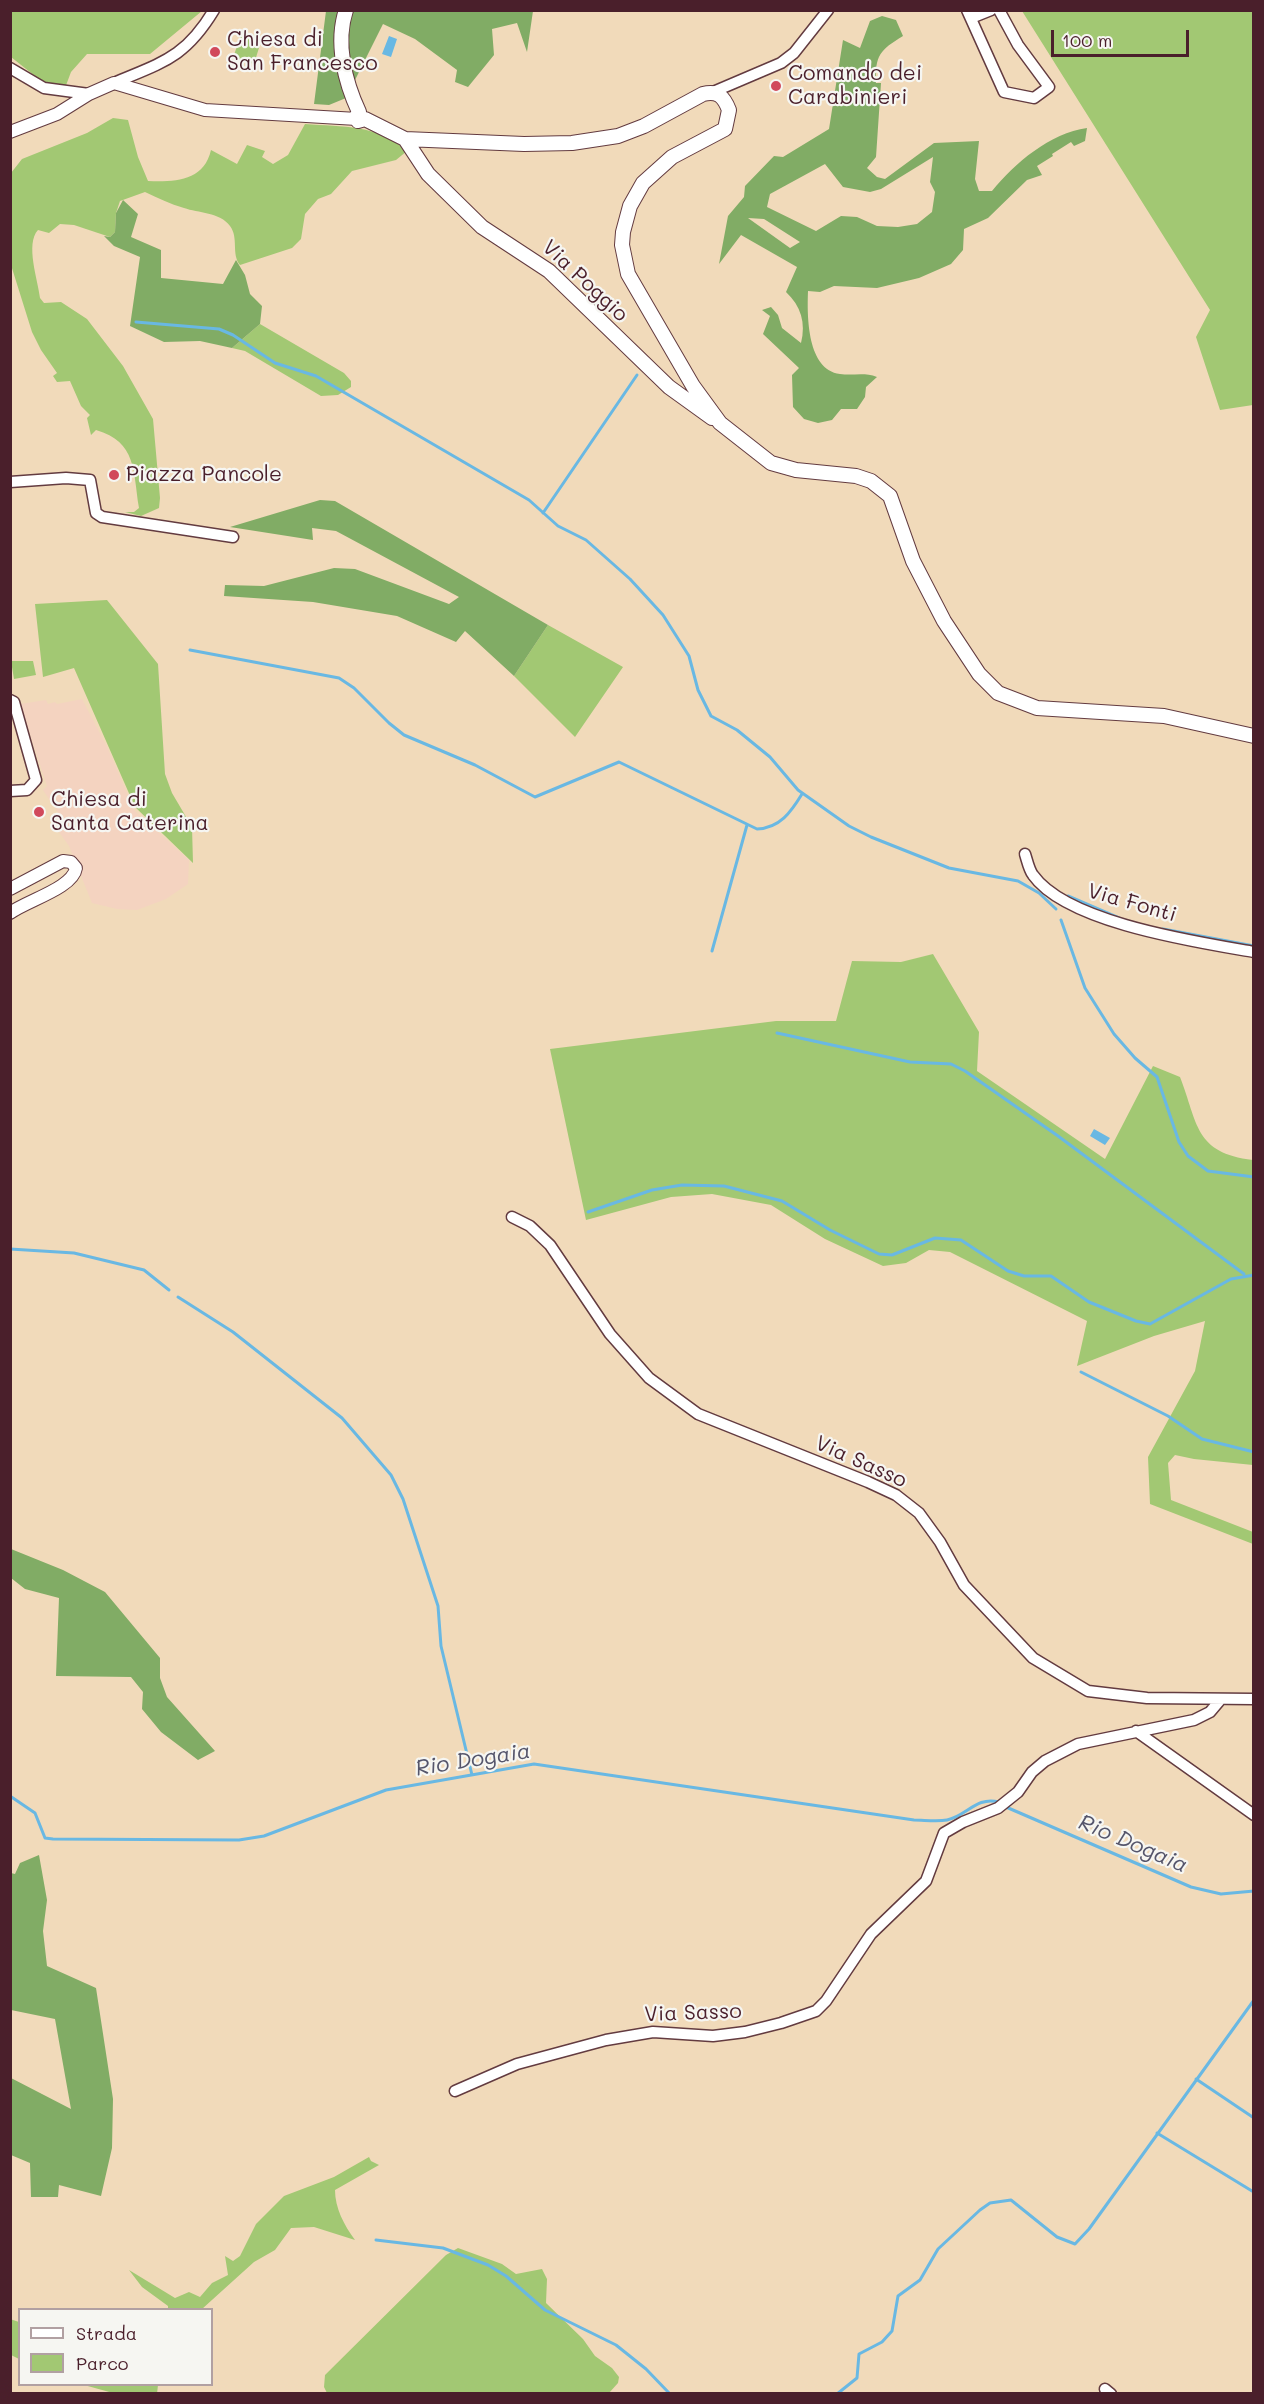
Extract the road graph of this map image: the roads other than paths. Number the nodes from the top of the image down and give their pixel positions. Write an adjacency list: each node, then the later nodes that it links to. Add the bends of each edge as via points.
1 (214, 10): 8 (street, via 200,34 183,50)
2 (346, 10): 11 (main road, via 343,58 348,89)
3 (828, 10): 9 (street, via 794,53 781,63)
4 (991, 10): 6 (street)
5 (999, 10): 6 (street, via 1018,45 1049,87 1034,98 1004,92)
6 (969, 14)
7 (10, 68): 10 (street, via 44,88)
8 (114, 83): 10 (street); 11 (street, via 211,111)
9 (713, 92): 13 (main road, via 618,136 524,144); 14 (main road, via 726,101 729,110 725,129 672,157 643,183 626,218 622,245 628,274 645,308)
10 (89, 94): 12 (street, via 57,114)
11 (360, 117): 13 (main road)
12 (10, 132)
13 (405, 139): 14 (main road, Via Poggio, via 428,174 482,227 549,271 669,387)
14 (720, 423): 18 (main road, Via Poggio, via 771,463 796,470 856,476 886,490 913,561 944,621 979,674 998,693 1037,708 1164,716)
15 (10, 482): 16 (street, via 90,480 93,505 102,517)
16 (233, 537)
17 (10, 700): 19 (street, via 14,702 36,780 27,790)
18 (1254, 736)
19 (10, 791)
20 (1025, 854): 23 (street, Via Fonti, via 1032,874 1045,888 1077,908 1126,925)
21 (10, 889): 22 (street, via 53,864 71,862 76,868 69,882)
22 (10, 913)
23 (1254, 952)
24 (512, 1217): 25 (street, Via Sasso, via 530,1226 550,1245 610,1334 649,1378 698,1414 868,1482 896,1495 919,1513 964,1585 1033,1658 1088,1691 1147,1698)
25 (1221, 1699): 26 (street); 27 (street, Via Sasso, via 1210,1712 1194,1720)
26 (1254, 1699)
27 (1136, 1731): 28 (street); 29 (street, Via Sasso, via 1061,1751 1032,1772 1018,1792 998,1808 944,1833 926,1881 871,1934 816,2011 745,2032 713,2036 653,2032 606,2040 517,2064)
28 (1254, 1815)
29 (455, 2091)

